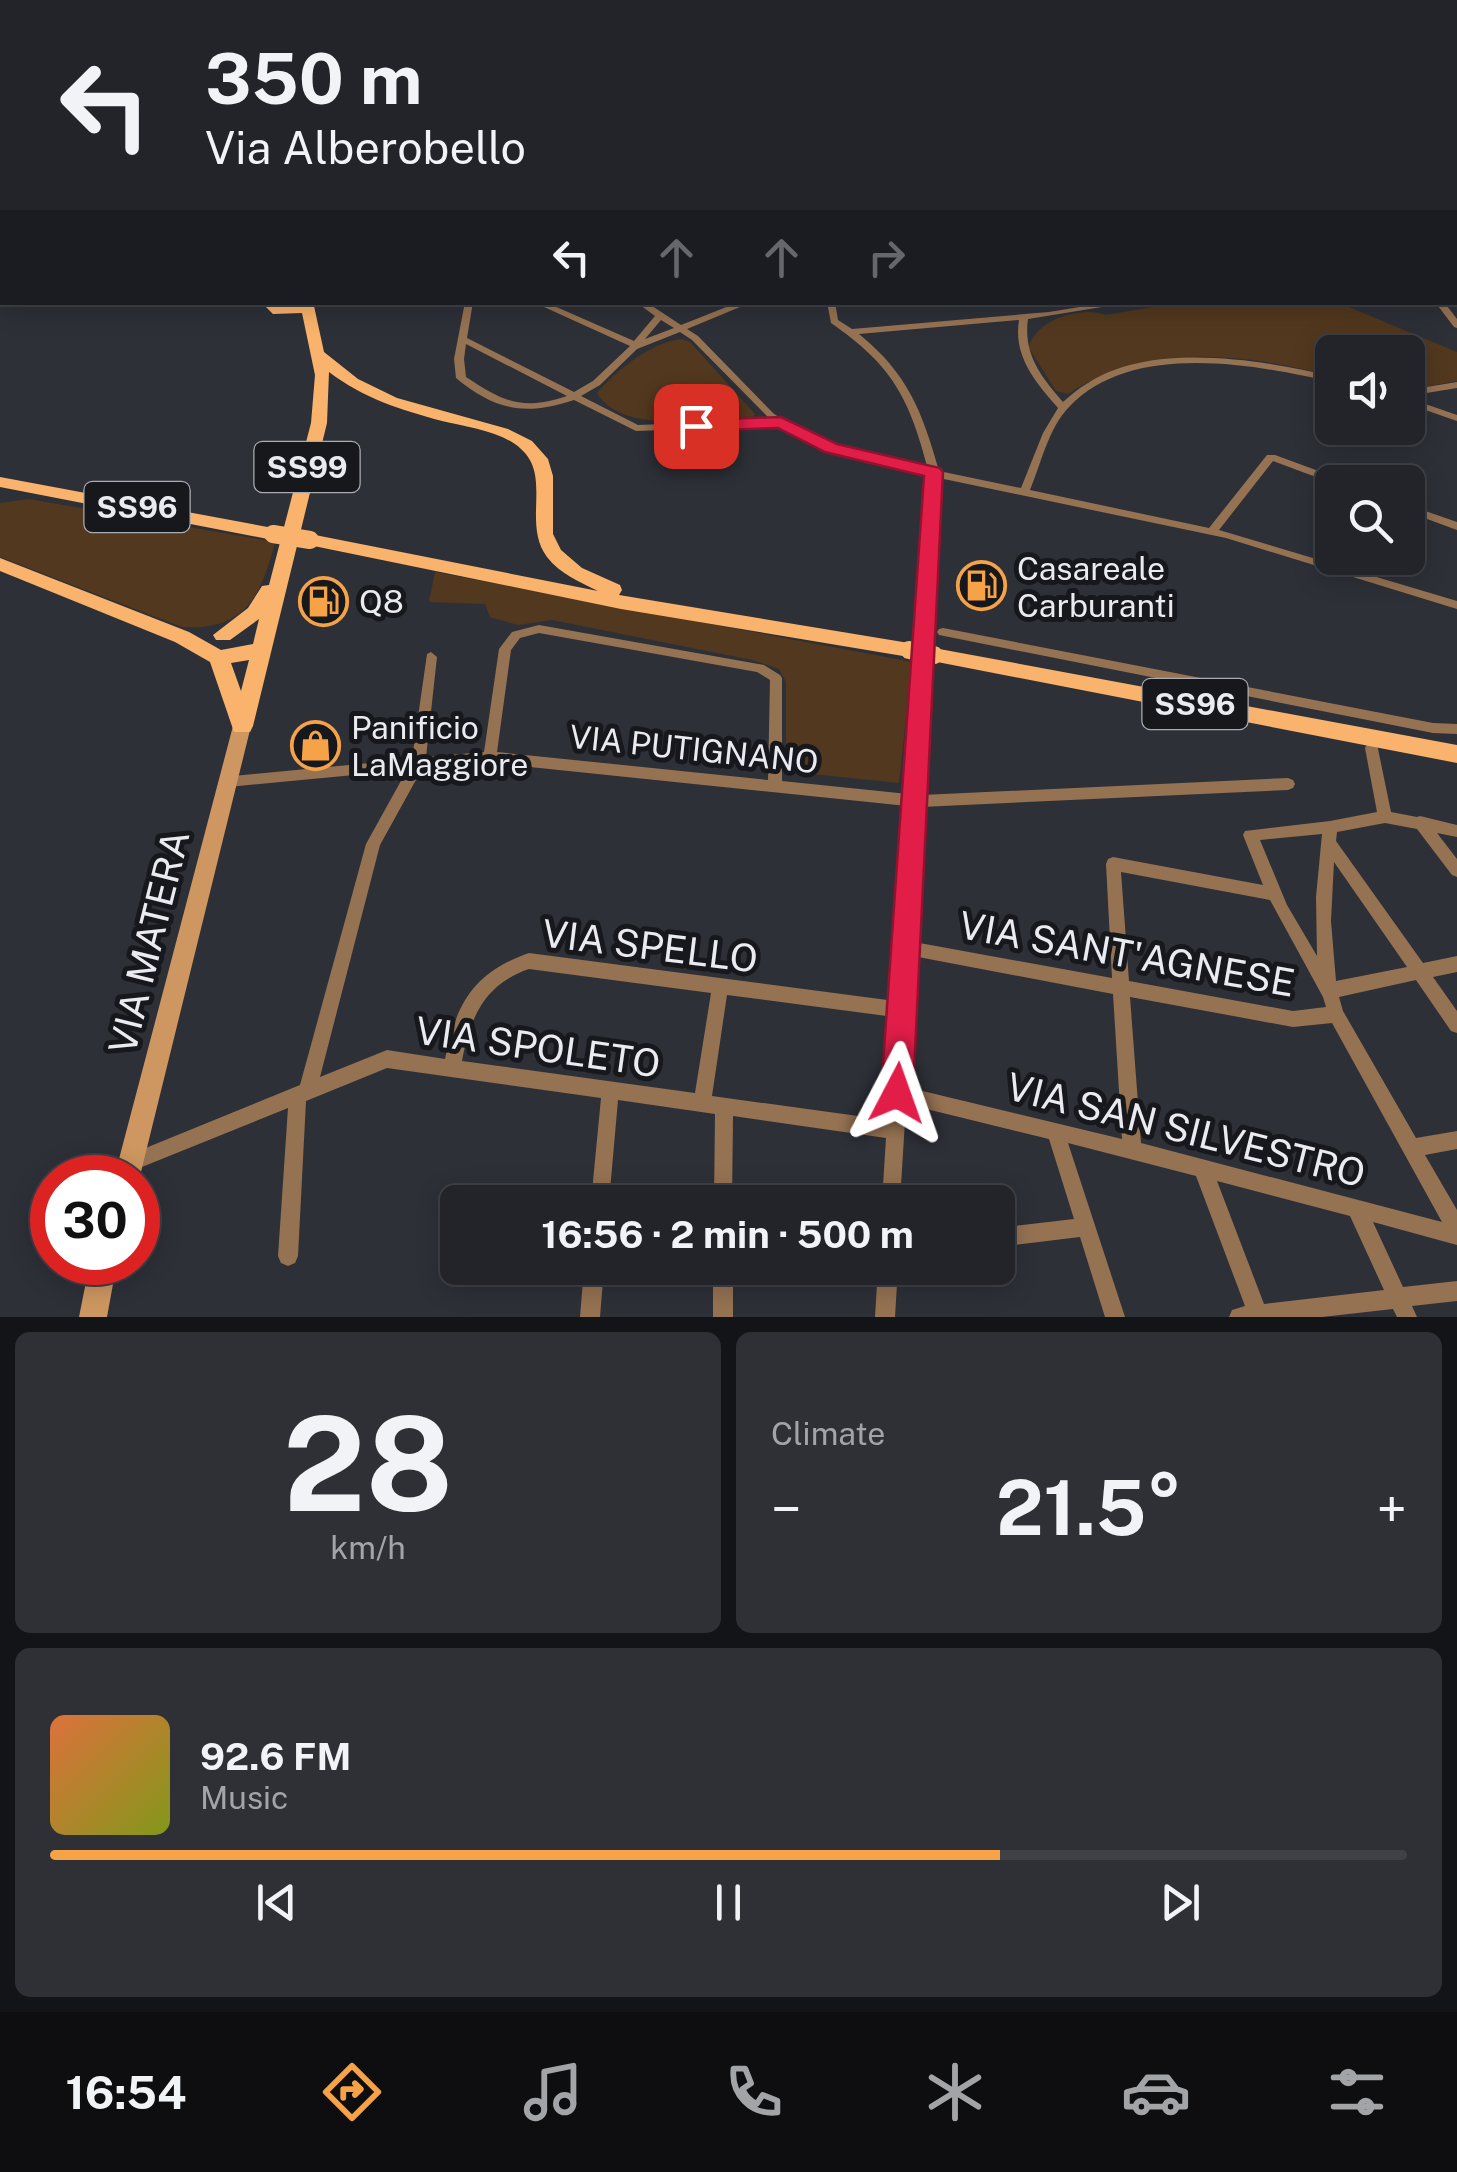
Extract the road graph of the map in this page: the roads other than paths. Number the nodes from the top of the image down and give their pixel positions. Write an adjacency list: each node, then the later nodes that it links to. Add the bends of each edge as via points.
1 (269, 305): 9 (main road)
2 (468, 305): 15 (street)
3 (544, 305): 16 (street)
4 (645, 305): 10 (street)
5 (741, 305): 13 (street)
6 (831, 305): 14 (street, via 834,322)
7 (1108, 305): 11 (street)
8 (1441, 305): 12 (street)
9 (304, 306): 17 (main road, SS99)
10 (661, 314): 13 (street); 16 (street)
11 (1024, 317): 14 (street); 23 (street, via 1025,356)
12 (1457, 326)
13 (682, 329): 16 (street); 25 (street)
14 (851, 332): 26 (street, via 885,358 920,418)
15 (463, 338): 21 (street); 21 (street, via 461,378 482,395 542,409)
16 (636, 346): 21 (street)
17 (319, 355): 36 (main road, SS99, via 318,423); 38 (main road, via 335,374 371,394 528,445 543,462 542,533 554,556 592,583)
18 (1315, 375): 23 (street, via 1254,362 1163,363 1113,376)
19 (1457, 384): 20 (street)
20 (1425, 389)
21 (580, 396): 25 (street, via 636,428)
22 (1425, 407): 24 (street)
23 (1064, 408): 29 (street)
24 (1457, 418)
25 (781, 423): 26 (street, via 831,448)
26 (934, 472): 29 (street); 54 (street)
27 (1315, 473): 34 (street, via 1271,457)
28 (0, 482): 31 (main road, SS96)
29 (1024, 492): 34 (street)
30 (0, 499): 31 (main road, via 26,494)
31 (148, 509): 38 (main road, SS96, bridge)
32 (1425, 514): 33 (street)
33 (1457, 526)
34 (1211, 532): 37 (street)
35 (0, 564): 41 (main road)
36 (278, 576): 40 (main road, via 255,612); 42 (main road, SS99)
37 (1457, 605)
38 (687, 612): 48 (main road, SS96, bridge)
39 (944, 632): 46 (street, via 1370,722)
40 (223, 635): 41 (main road); 42 (main road)
41 (182, 637): 44 (main road)
42 (260, 647): 44 (main road); 45 (main road, SS99)
43 (431, 657): 50 (street)
44 (219, 658): 45 (main road)
45 (242, 726): 51 (street, VIA MATERA)
46 (1457, 729)
47 (1372, 748): 55 (street)
48 (1457, 754)
49 (490, 757): 50 (street, VIA PUTIGNANO); 53 (street, VIA PUTIGNANO); 53 (street, via 504,648 516,634 539,629 760,668 776,678)
50 (418, 763): 51 (street, VIA PUTIGNANO); 73 (street, via 374,844)
51 (228, 781): 81 (street, VIA MATERA)
52 (1288, 784): 54 (street, VIA PUTIGNANO)
53 (775, 786): 54 (street, VIA PUTIGNANO)
54 (915, 801): 61 (street)
55 (1386, 817): 56 (street); 58 (street)
56 (1420, 822): 57 (street); 59 (street)
57 (1457, 832)
58 (1329, 834): 60 (street, via 1250,835); 63 (street); 66 (street)
59 (1457, 870)
60 (1274, 894): 65 (street, via 1113,864); 66 (street)
61 (908, 948): 65 (street, VIA SANT'AGNESE); 67 (street)
62 (1457, 964): 63 (street)
63 (1419, 972): 66 (street); 69 (street)
64 (720, 986): 67 (street, VIA SPELLO); 70 (street, VIA SPELLO, via 529,960 512,965 460,1022); 74 (street)
65 (1122, 990): 68 (street, VIA SANT'AGNESE, via 1293,1019); 80 (street)
66 (1328, 991): 68 (street)
67 (904, 1010): 72 (street)
68 (1336, 1014): 79 (street)
69 (1457, 1025)
70 (452, 1068): 71 (street, VIA SPOLETO); 73 (street, VIA SPOLETO, via 387,1059)
71 (610, 1090): 74 (street, VIA SPOLETO); 84 (street)
72 (897, 1093): 76 (street); 77 (street, VIA SAN SILVESTRO)
73 (302, 1094): 82 (street, VIA SPOLETO); 91 (street)
74 (702, 1103): 75 (street, VIA SPOLETO)
75 (724, 1106): 76 (street, VIA SPOLETO); 85 (street)
76 (895, 1130): 86 (street)
77 (1056, 1134): 80 (street, VIA SAN SILVESTRO); 88 (street)
78 (1457, 1140): 79 (street)
79 (1414, 1148): 89 (street)
80 (1132, 1150): 83 (street, VIA SAN SILVESTRO)
81 (132, 1155)
82 (160, 1156)
83 (1204, 1172): 87 (street, VIA SAN SILVESTRO); 98 (street)
84 (602, 1185)
85 (723, 1185)
86 (892, 1185)
87 (1357, 1210): 89 (street, VIA SAN SILVESTRO); 97 (street)
88 (1086, 1228): 90 (street); 103 (street)
89 (1457, 1232)
90 (1015, 1236)
91 (288, 1256)
92 (99, 1285): 99 (street)
93 (593, 1285): 100 (street)
94 (723, 1285): 101 (street)
95 (887, 1285): 102 (street)
96 (1457, 1291): 97 (street)
97 (1403, 1308): 98 (street)
98 (1252, 1316)
99 (92, 1317)
100 (590, 1317)
101 (723, 1317)
102 (886, 1317)
103 (1115, 1317)

